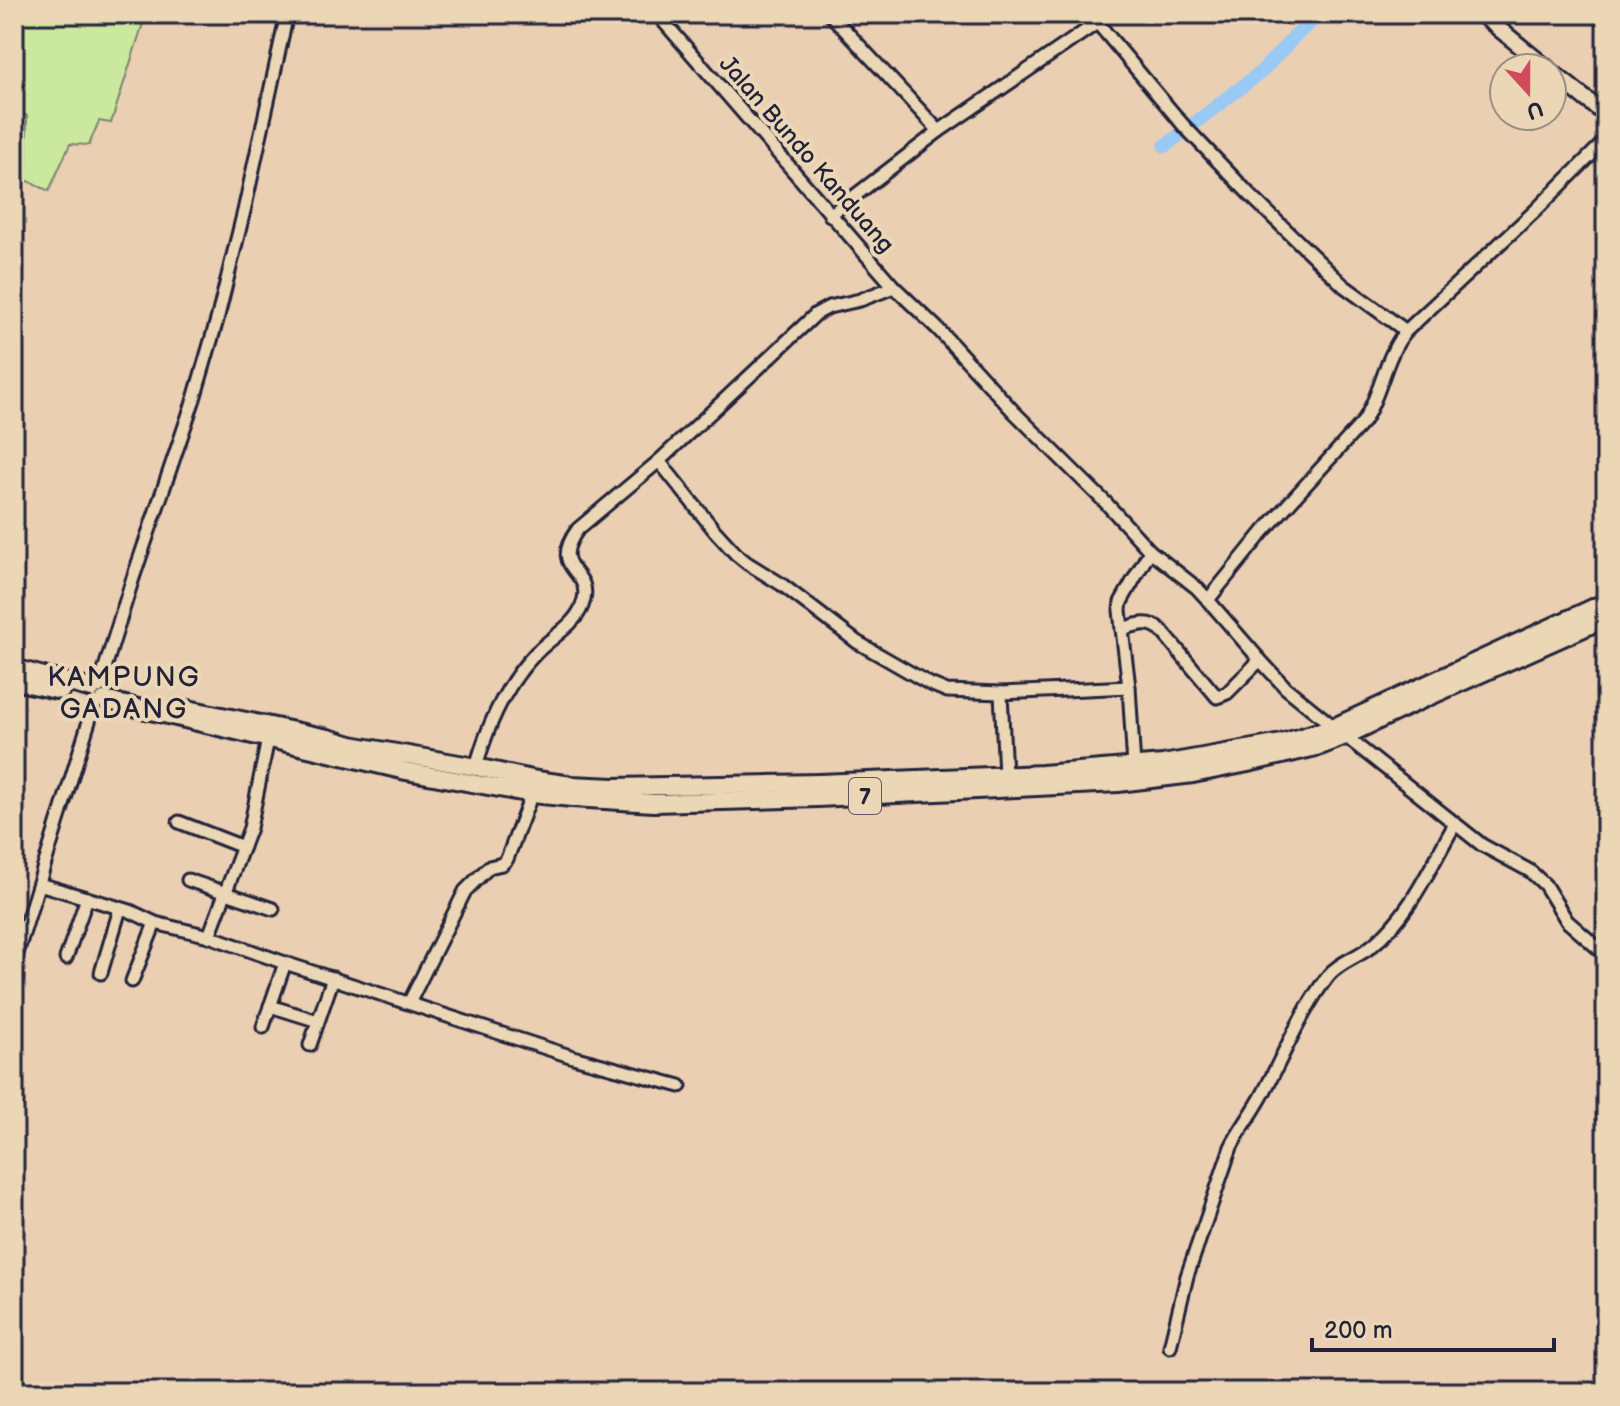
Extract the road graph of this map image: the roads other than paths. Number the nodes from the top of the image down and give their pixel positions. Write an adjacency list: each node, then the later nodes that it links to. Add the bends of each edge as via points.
1 (287, 14): 26 (street, via 217,320)
2 (657, 14): 11 (street, Jalan Bundo Kanduang)
3 (830, 14): 9 (street)
4 (1481, 14): 6 (main road)
5 (1093, 18): 9 (street); 13 (street, via 1252,197 1334,277)
6 (1527, 52)
7 (1568, 85): 8 (main road)
8 (1606, 115)
9 (939, 131): 11 (street)
10 (1606, 140): 13 (street)
11 (830, 215): 12 (street, Jalan Bundo Kanduang)
12 (894, 287): 14 (street, via 816,314); 15 (street, Jalan Bundo Kanduang)
13 (1406, 331): 16 (street, via 1390,355 1363,422)
14 (659, 461): 25 (street, via 736,554 857,642 947,691); 29 (street, via 569,540 566,557 585,587 580,610 521,672 495,713)
15 (1150, 551): 16 (street, Jalan Bundo Kanduang); 19 (street, via 1121,602)
16 (1208, 600): 21 (street, Jalan Bundo Kanduang)
17 (1606, 602): 20 (highway, 7)
18 (1603, 624): 20 (highway, 7)
19 (1122, 629): 21 (street, via 1155,624 1217,697); 24 (street)
20 (1530, 644): 27 (highway, 7)
21 (1260, 660): 27 (street, Jalan Bundo Kanduang)
22 (14, 668): 26 (highway)
23 (14, 681): 26 (highway)
24 (1129, 687): 25 (street); 30 (street)
25 (1001, 693): 32 (street)
26 (98, 694): 28 (highway, 7); 29 (highway, 7); 39 (street)
27 (1340, 732): 31 (highway, 7); 36 (street, Jalan Bundo Kanduang)
28 (268, 739): 33 (highway, 7, via 406,771); 37 (street)
29 (476, 767): 33 (highway, 7)
30 (1134, 767): 31 (highway, 7); 32 (highway, 7)
31 (1193, 767): 34 (highway, 7, via 1118,783)
32 (1005, 775): 34 (highway, 7)
33 (534, 787): 34 (highway, 7); 53 (street, via 507,859 489,867 465,891)
34 (818, 790)
35 (179, 822): 37 (street)
36 (1455, 824): 46 (street, Jalan Bundo Kanduang, via 1530,871 1567,921); 59 (street, via 1405,910 1372,946 1327,977 1238,1134 1187,1276)
37 (243, 847): 40 (street)
38 (188, 880): 40 (street)
39 (39, 884): 41 (street); 48 (street)
40 (225, 894): 43 (street); 45 (street)
41 (87, 898): 42 (street); 47 (street)
42 (120, 909): 44 (street); 50 (street)
43 (273, 909)
44 (155, 923): 45 (street); 52 (street)
45 (209, 936): 49 (street)
46 (1606, 955)
47 (66, 958)
48 (14, 963)
49 (285, 963): 51 (street); 54 (street)
50 (101, 973)
51 (333, 978): 53 (street); 55 (street)
52 (132, 981)
53 (409, 1003): 58 (street)
54 (270, 1006): 55 (street); 56 (street)
55 (318, 1021): 57 (street)
56 (263, 1027)
57 (310, 1045)
58 (680, 1086)
59 (1170, 1347)

